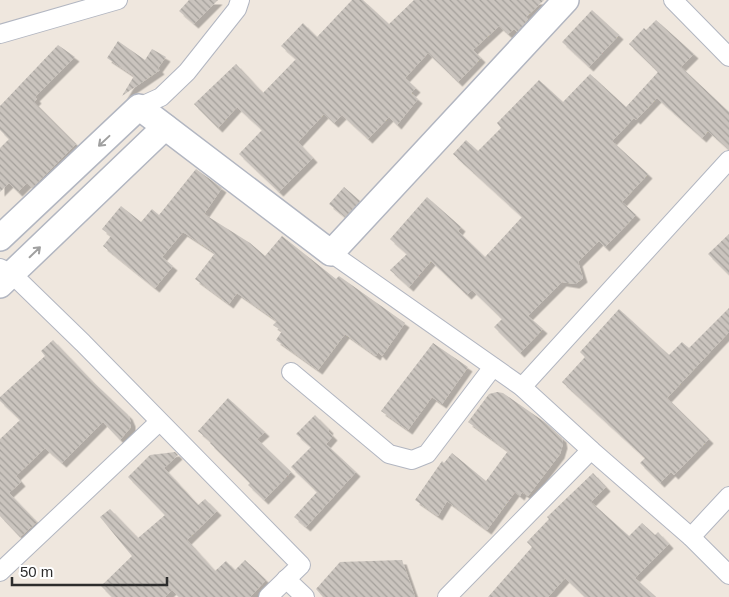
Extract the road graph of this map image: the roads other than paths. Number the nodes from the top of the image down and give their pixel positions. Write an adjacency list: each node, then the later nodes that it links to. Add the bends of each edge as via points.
1 (118, 0): 5 (street)
2 (240, 0): 7 (street, via 187,72 161,97)
3 (566, 0): 11 (street)
4 (673, 0): 6 (street)
5 (0, 34)
6 (729, 56)
7 (139, 107): 8 (street); 10 (street, one-way to 10)
8 (165, 127): 11 (street); 12 (street, one-way to 8)
9 (729, 160): 15 (street)
10 (0, 238)
11 (331, 253): 13 (street)
12 (4, 276): 16 (street, via 83,343)
13 (493, 367): 14 (street, via 427,454 412,460 389,454); 15 (street)
14 (291, 372)
15 (522, 387): 17 (street)
16 (159, 422): 20 (street); 22 (street, via 301,565)
17 (591, 450): 19 (street); 25 (street)
18 (729, 496): 19 (street)
19 (691, 537): 21 (street)
20 (0, 572)
21 (729, 575)
22 (286, 579): 23 (street); 24 (street)
23 (268, 597)
24 (305, 597)
25 (447, 597)

